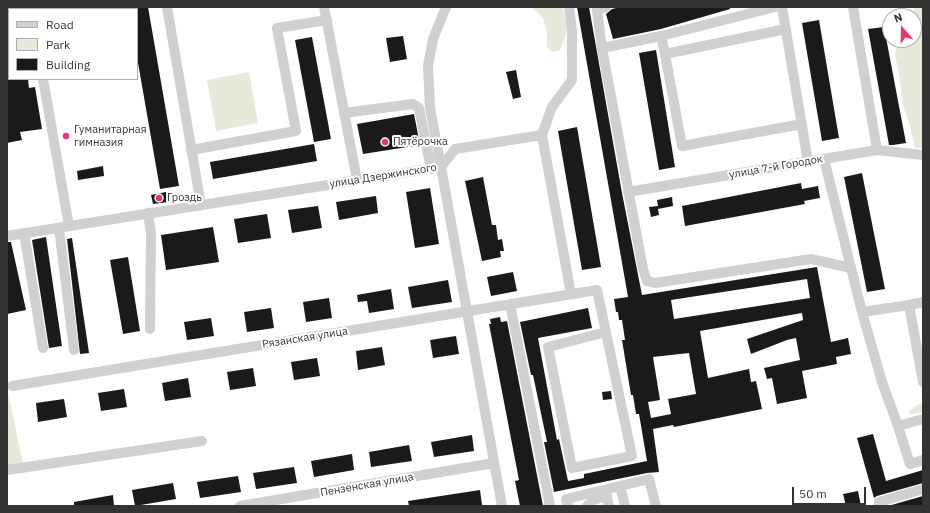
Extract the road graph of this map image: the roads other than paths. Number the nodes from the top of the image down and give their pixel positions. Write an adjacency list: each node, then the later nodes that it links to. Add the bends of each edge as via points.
1 (166, 7): 18 (street)
2 (324, 7): 9 (street)
3 (446, 7): 23 (street, via 433,40 428,66 430,108)
4 (569, 7): 17 (street, via 572,31 572,80 552,107)
5 (606, 7): 12 (street, via 597,10)
6 (775, 7): 11 (street)
7 (782, 7): 10 (street)
8 (853, 7): 19 (street)
9 (327, 20): 15 (street); 18 (street, via 277,28 296,132)
10 (786, 29): 13 (street); 16 (street)
11 (661, 36): 12 (street); 13 (street)
12 (602, 48): 26 (street)
13 (665, 54): 16 (street, via 682,146)
14 (43, 80): 29 (street)
15 (344, 113): 24 (street, via 413,104 419,108); 25 (street)
16 (802, 124): 22 (street)
17 (542, 135): 23 (street, via 455,149); 34 (street)
18 (191, 150): 27 (street)
19 (877, 150): 20 (street, улица 7-й Городок); 21 (street, улица 7-й Городок)
20 (923, 155)
21 (824, 159): 22 (street, улица 7-й Городок); 33 (street)
22 (808, 162): 26 (street, улица 7-й Городок)
23 (442, 167): 24 (street, улица Дзержинского); 38 (street, улица Дзержинского)
24 (431, 168): 25 (street, улица Дзержинского)
25 (357, 180): 27 (street, улица Дзержинского)
26 (628, 192): 33 (street, via 647,281 655,283 811,259)
27 (200, 205): 28 (street, улица Дзержинского)
28 (148, 213): 29 (street, улица Дзержинского); 40 (street, via 151,234)
29 (69, 226): 30 (street, улица Дзержинского)
30 (59, 228): 31 (street, улица Дзержинского); 43 (street)
31 (24, 233): 32 (street, улица Дзержинского); 42 (street)
32 (7, 236)
33 (851, 268): 39 (street)
34 (571, 294): 36 (street, Рязанская улица); 41 (street, Рязанская улица, via 598,290)
35 (923, 302): 37 (street)
36 (510, 304): 38 (street, Рязанская улица); 57 (street)
37 (909, 305): 39 (street); 44 (street)
38 (468, 311): 45 (street, Рязанская улица); 50 (street, улица Дзержинского)
39 (862, 312): 47 (street, via 882,382)
40 (150, 329)
41 (606, 332): 41 (street, via 632,456 572,468 548,347)
42 (43, 348)
43 (74, 350)
44 (923, 382)
45 (12, 386)
46 (923, 419): 47 (street)
47 (898, 426): 49 (street, via 910,464)
48 (202, 441): 51 (street)
49 (923, 460)
50 (494, 463): 55 (street, Пензенская улица); 56 (street, улица Дзержинского)
51 (7, 470)
52 (620, 486): 54 (street); 60 (street); 61 (street, via 649,479)
53 (923, 489): 62 (street, via 879,502)
54 (607, 497): 58 (street, via 566,499); 59 (street, via 593,500)
55 (240, 506)
56 (502, 506)
57 (550, 506)
58 (568, 506)
59 (588, 506)
60 (624, 506)
61 (656, 506)
62 (879, 506)

